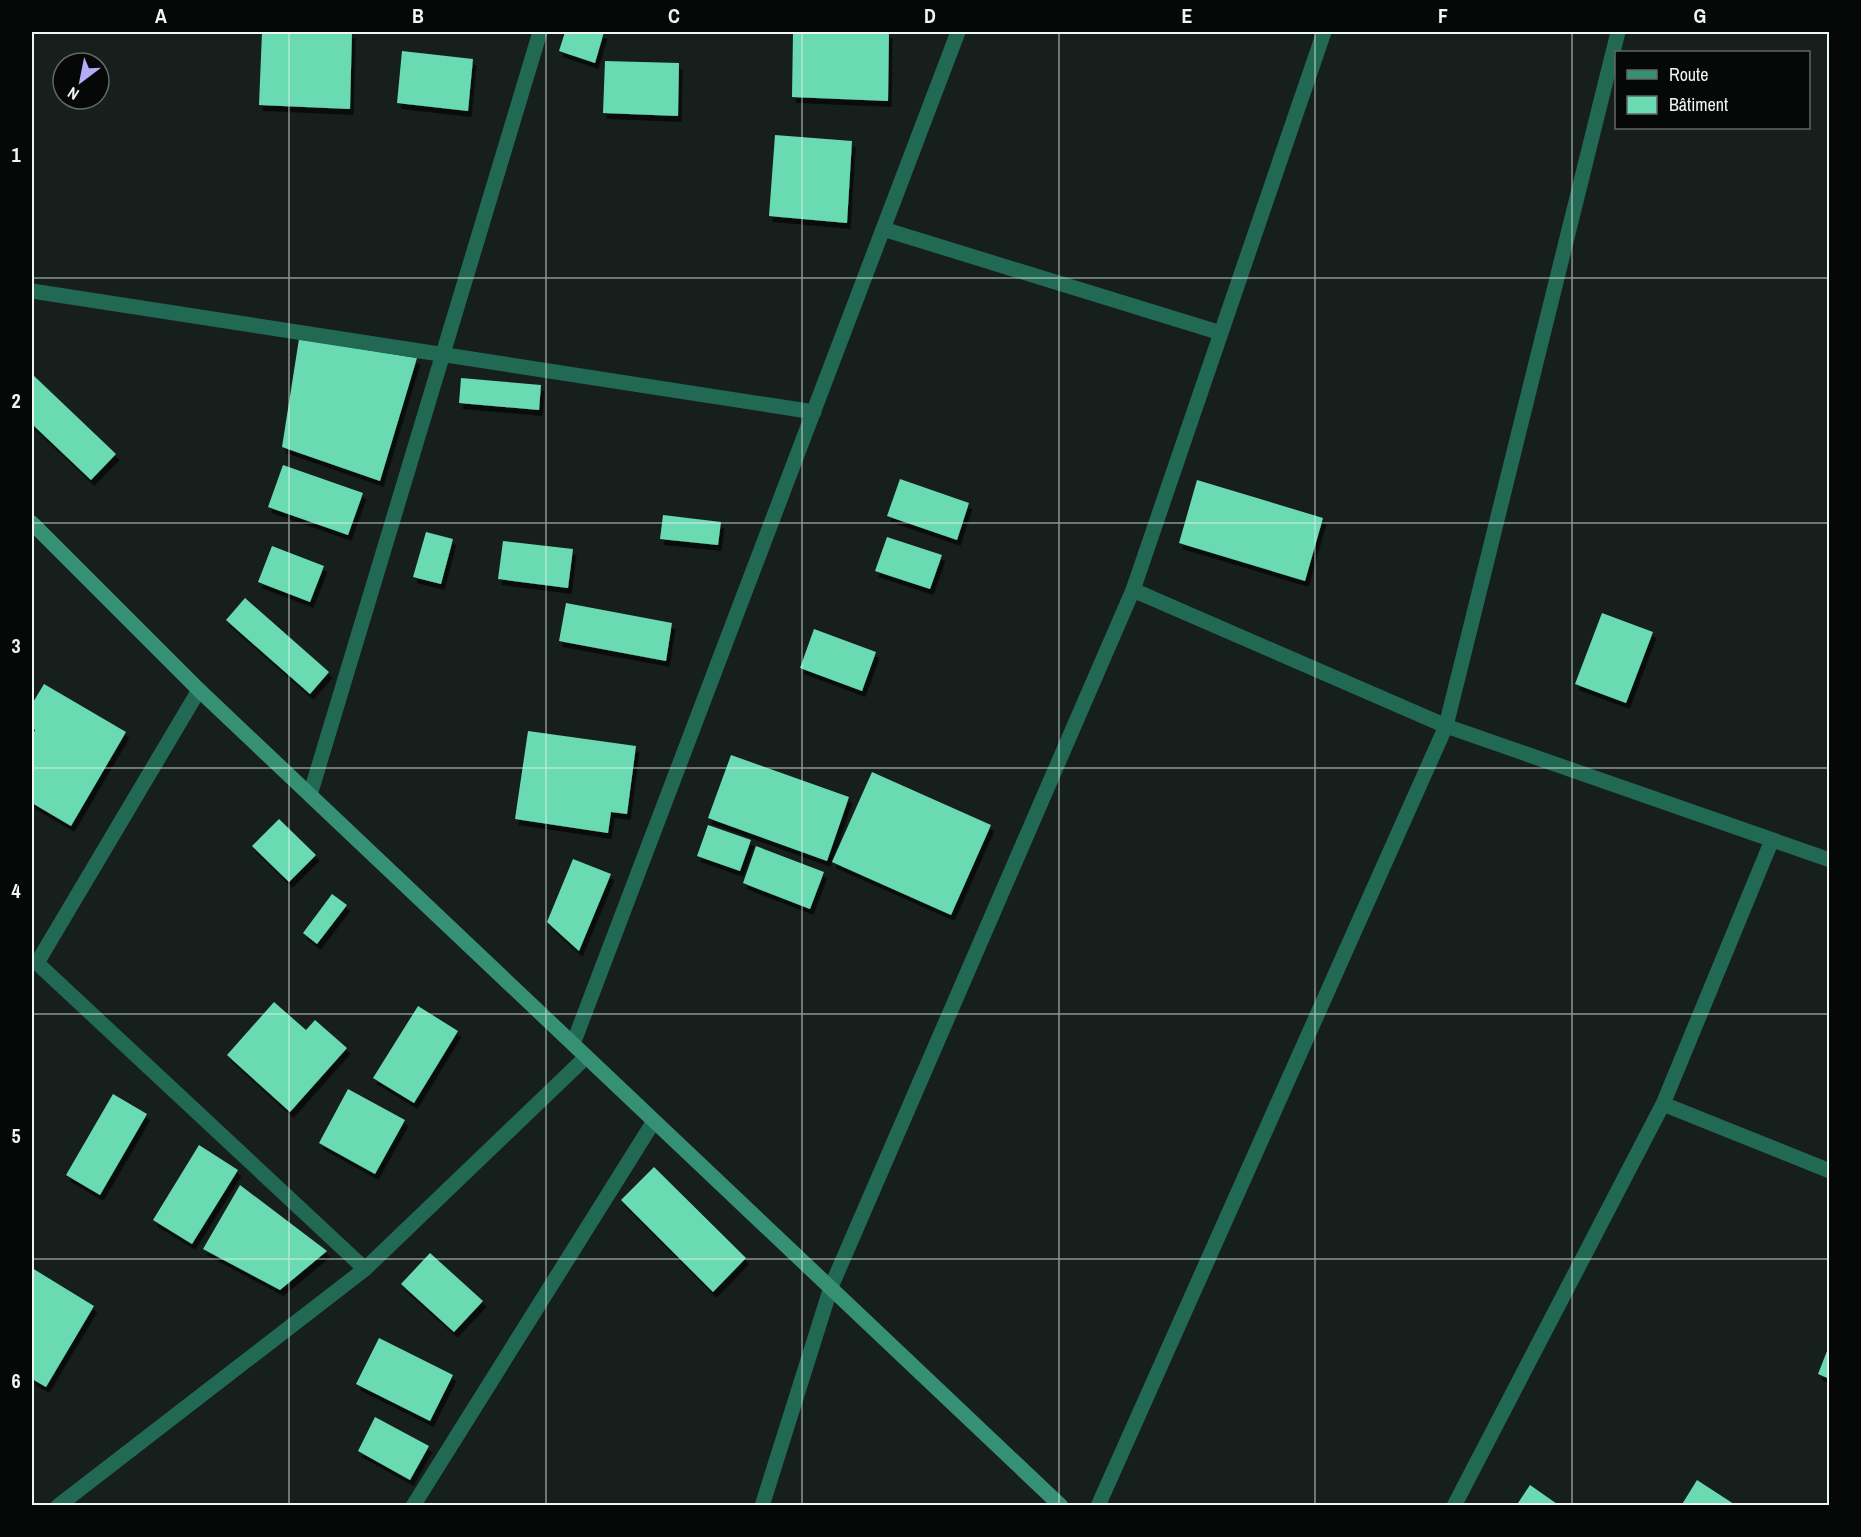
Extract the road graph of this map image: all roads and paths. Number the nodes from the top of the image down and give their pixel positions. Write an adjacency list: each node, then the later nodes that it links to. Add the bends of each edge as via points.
1 (540, 32): 8 (street)
2 (958, 32): 5 (street)
3 (1324, 32): 7 (street)
4 (1618, 32): 13 (street)
5 (883, 229): 7 (street); 9 (street)
6 (32, 291): 8 (street)
7 (1221, 333): 11 (street)
8 (443, 354): 9 (street); 14 (street)
9 (814, 412): 17 (street)
10 (32, 523): 12 (main road)
11 (1133, 590): 13 (street); 23 (street)
12 (199, 690): 14 (main road); 22 (street, via 38,963)
13 (1446, 726): 15 (street); 28 (street)
14 (310, 795): 17 (main road)
15 (1772, 840): 16 (street); 19 (street)
16 (1830, 860)
17 (573, 1044): 18 (main road)
18 (586, 1057): 20 (main road); 22 (street)
19 (1663, 1104): 21 (street); 29 (street)
20 (654, 1121): 23 (main road); 25 (street)
21 (1830, 1171)
22 (364, 1269): 24 (street)
23 (831, 1287): 26 (street); 27 (main road)
24 (58, 1506)
25 (413, 1506)
26 (762, 1506)
27 (1061, 1506)
28 (1098, 1506)
29 (1454, 1506)

